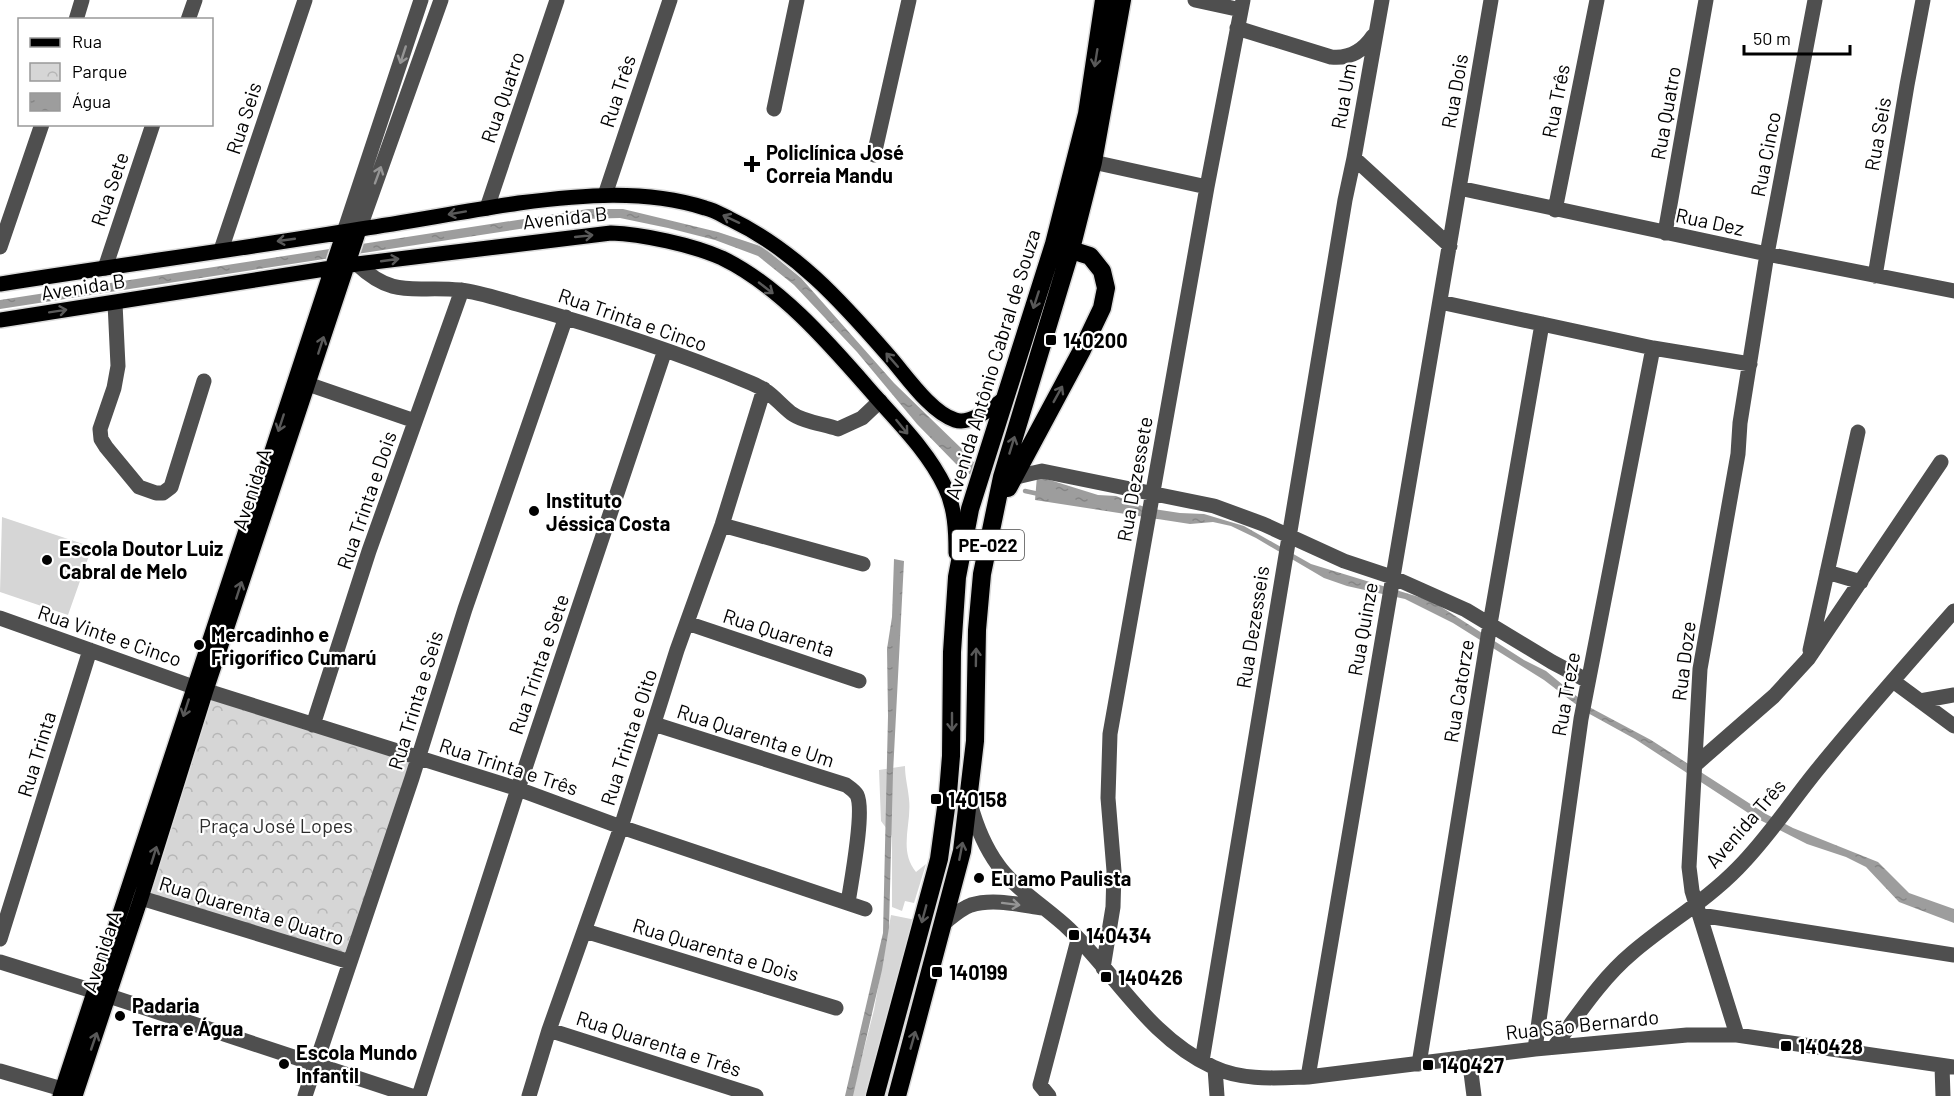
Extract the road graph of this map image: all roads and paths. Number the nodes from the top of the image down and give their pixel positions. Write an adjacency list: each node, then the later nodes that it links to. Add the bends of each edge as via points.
1 (82, 0): 20 (street)
2 (195, 0): 21 (street)
3 (305, 0): 41 (street, Rua Seis)
4 (422, 0): 37 (street, Avenida A, one-way to 37)
5 (441, 0): 37 (street, Avenida A, one-way to 5)
6 (557, 0): 34 (street, Rua Quatro)
7 (670, 0): 32 (street, Rua Três)
8 (797, 0): 24 (street)
9 (909, 0): 27 (street)
10 (1104, 0): 39 (highway, Avenida Antônio Cabral de Souza / PE-022, one-way to 39)
11 (1122, 0): 29 (highway, Avenida Antônio Cabral de Souza / PE-022)
12 (1195, 0): 19 (street)
13 (1382, 0): 23 (street, Rua Um)
14 (1491, 0): 31 (street, Rua Dois)
15 (1597, 0): 35 (street, Rua Três)
16 (1706, 0): 36 (street, Rua Quatro)
17 (1815, 0): 42 (street, Rua Cinco)
18 (1923, 0): 45 (street, Rua Seis)
19 (1242, 5): 22 (street, Rua Dezessete)
20 (77, 18)
21 (189, 18)
22 (1237, 28): 23 (street, via 1340,58 1361,51); 30 (street, Rua Dezessete)
23 (1376, 30): 28 (street, Rua Um)
24 (774, 109)
25 (41, 126): 40 (street)
26 (152, 126): 44 (street, Rua Sete)
27 (874, 155)
28 (1354, 158): 33 (street, Rua Um); 38 (street)
29 (1093, 162): 30 (street); 39 (highway, Avenida Antônio Cabral de Souza / PE-022)
30 (1207, 187): 67 (street, Rua Dezessete)
31 (1458, 188): 35 (street, Rua Dez); 38 (street, Rua Quinze)
32 (605, 195): 34 (main road, Avenida B); 60 (main road, Avenida B, one-way to 32, via 966,421 955,420 926,398 821,281 762,236 707,208 676,200)
33 (1345, 200): 69 (street, Rua Dezesseis)
34 (487, 208): 37 (main road, Avenida B, one-way to 37)
35 (1556, 210): 36 (street, Rua Dez)
36 (1665, 232): 42 (street, Rua Dez)
37 (351, 233): 41 (main road, Avenida B, one-way to 41); 43 (main road, Avenida A)
38 (1450, 246): 49 (street, Rua Quinze)
39 (1063, 247): 60 (highway, Avenida Antônio Cabral de Souza / PE-022, one-way to 60); 66 (highway, Avenida Antônio Cabral de Souza / PE-022, one-way to 39); 66 (highway, one-way to 39, via 1082,350 1102,308 1106,288 1102,271 1090,256)
40 (0, 248)
41 (221, 250): 44 (main road, Avenida B)
42 (1767, 254): 45 (street, Rua Dez); 56 (street, Rua Cinco)
43 (344, 265): 47 (street, Rua Trinta e Cinco, via 404,290); 50 (main road, Avenida B); 58 (main road, Avenida A); 61 (main road, Avenida B, one-way to 61, via 611,233 628,233 701,250 746,272 787,304 828,341)
44 (105, 268): 46 (main road, Avenida B)
45 (1875, 276): 48 (street, Rua Dez)
46 (0, 284)
47 (462, 290): 51 (street, Rua Trinta e Cinco); 62 (street, Rua Trinta e Dois)
48 (1954, 291)
49 (1440, 302): 53 (street); 73 (street, Rua Quinze)
50 (115, 303): 52 (main road, Avenida B, one-way to 50); 57 (street, via 118,366 100,429 101,439 139,487 156,493 171,487)
51 (566, 317): 55 (street, Rua Trinta e Cinco); 90 (street, Rua Trinta e Seis, via 465,609)
52 (0, 320)
53 (1542, 324): 54 (street); 78 (street, Rua Catorze)
54 (1653, 348): 56 (street); 82 (street, Rua Treze)
55 (665, 350): 59 (street, Rua Trinta e Cinco); 92 (street, Rua Trinta e Sete)
56 (1750, 364): 63 (street, Rua Cinco)
57 (204, 381)
58 (302, 382): 62 (street); 84 (main road, Avenida A)
59 (764, 389): 61 (street, Rua Trinta e Cinco, via 796,416 838,429 862,418); 68 (street, Rua Trinta e Oito)
60 (1004, 399): 72 (highway, Avenida Antônio Cabral de Souza / PE-022, via 970,509)
61 (880, 401): 72 (main road, Avenida B, one-way to 72, via 947,489 956,530)
62 (415, 421): 88 (street, Rua Trinta e Dois)
63 (1740, 423): 91 (street, Rua Doze, via 1738,454 1700,669)
64 (1858, 432): 71 (street)
65 (1941, 462): 74 (street)
66 (1007, 477): 67 (street, via 1042,471); 93 (highway, PE-022, one-way to 66, via 975,741 982,574)
67 (1152, 497): 69 (street, via 1214,506 1263,524); 107 (street, Rua Dezessete, via 1110,734 1107,798 1113,907)
68 (722, 525): 70 (street); 77 (street, Rua Trinta e Oito)
69 (1287, 541): 73 (street); 116 (street, Rua Dezesseis)
70 (863, 564)
71 (1827, 572): 74 (street); 80 (street)
72 (957, 578): 128 (highway, Avenida Antônio Cabral de Souza / PE-022, one-way to 128, via 951,756 939,859)
73 (1391, 580): 78 (street, via 1466,610); 121 (street, Rua Quinze)
74 (1861, 582): 80 (street)
75 (1954, 611): 83 (street, Avenida Três)
76 (0, 618): 79 (street, Rua Vinte e Cinco)
77 (687, 623): 81 (street, Rua Quarenta); 87 (street, Rua Trinta e Oito)
78 (1490, 629): 82 (street); 117 (street, Rua Catorze)
79 (90, 650): 84 (street, Rua Vinte e Cinco); 102 (street, Rua Trinta)
80 (1808, 659): 91 (street, via 1774,696)
81 (859, 681)
82 (1588, 681): 114 (street, Rua Treze)
83 (1893, 681): 86 (street); 99 (street, Avenida Três, via 1762,841)
84 (200, 688): 88 (street, Rua Trinta e Três); 95 (main road, Avenida A, one-way to 84); 108 (main road, Avenida A, one-way to 108)
85 (1954, 695): 86 (street)
86 (1920, 701): 89 (street)
87 (654, 724): 94 (street, Rua Trinta e Oito); 96 (street, Rua Quarenta e Um, via 846,785 857,795)
88 (313, 725): 90 (street, Rua Trinta e Três)
89 (1954, 726)
90 (419, 758): 92 (street, Rua Trinta e Três); 106 (street, Rua Trinta e Seis)
91 (1695, 765): 99 (street, Rua Doze, via 1689,867)
92 (518, 789): 94 (street, Rua Trinta e Três); 125 (street, Rua Trinta e Sete)
93 (968, 798): 97 (street, Rua São Bernardo, via 976,825 998,867); 100 (highway, PE-022, one-way to 93, via 962,851)
94 (621, 827): 96 (street, Rua Trinta e Três); 101 (street, Rua Trinta e Oito)
95 (141, 898): 106 (street, Rua Quarenta e Quatro); 109 (main road, Avenida A)
96 (848, 903): 98 (street, Rua Trinta e Três)
97 (1043, 908): 100 (street, one-way to 97, via 971,905 987,902); 103 (street, Rua São Bernardo)
98 (865, 909)
99 (1699, 910): 104 (street); 112 (street, Rua Doze); 113 (street, Avenida Três, via 1669,923 1630,955 1597,989)
100 (943, 924): 129 (highway, PE-022, one-way to 100)
101 (585, 931): 110 (street, Rua Quarenta e Dois); 111 (street, Rua Trinta e Oito)
102 (0, 939)
103 (1078, 940): 107 (street, Rua São Bernardo); 130 (street, via 1040,1085)
104 (1954, 955)
105 (0, 962): 108 (street)
106 (350, 962): 118 (street, Rua Trinta e Seis)
107 (1102, 968): 116 (street, Rua São Bernardo, via 1159,1031)
108 (94, 991): 109 (street); 122 (main road, Avenida A)
109 (109, 996): 118 (street); 122 (main road, Avenida A, one-way to 109)
110 (836, 1008)
111 (549, 1030): 126 (street, Rua Trinta e Oito); 127 (street, Rua Quarenta e Três)
112 (1737, 1035): 113 (street, Rua São Bernardo, via 1652,1037); 119 (street, Rua São Bernardo)
113 (1554, 1047): 114 (street, Rua São Bernardo)
114 (1535, 1049): 115 (street, Rua São Bernardo)
115 (1469, 1057): 117 (street, Rua São Bernardo); 132 (street)
116 (1208, 1064): 121 (street, Rua São Bernardo, via 1253,1078); 131 (street, Rua Dezesseis)
117 (1419, 1064): 121 (street, Rua São Bernardo)
118 (315, 1065): 123 (street, Rua Trinta e Seis); 124 (street)
119 (1948, 1067): 133 (street)
120 (0, 1071): 122 (street)
121 (1308, 1077)
122 (65, 1094)
123 (305, 1096)
124 (412, 1096)
125 (420, 1096)
126 (529, 1096)
127 (756, 1096)
128 (875, 1096)
129 (897, 1096)
130 (1049, 1096)
131 (1216, 1096)
132 (1474, 1096)
133 (1943, 1096)

